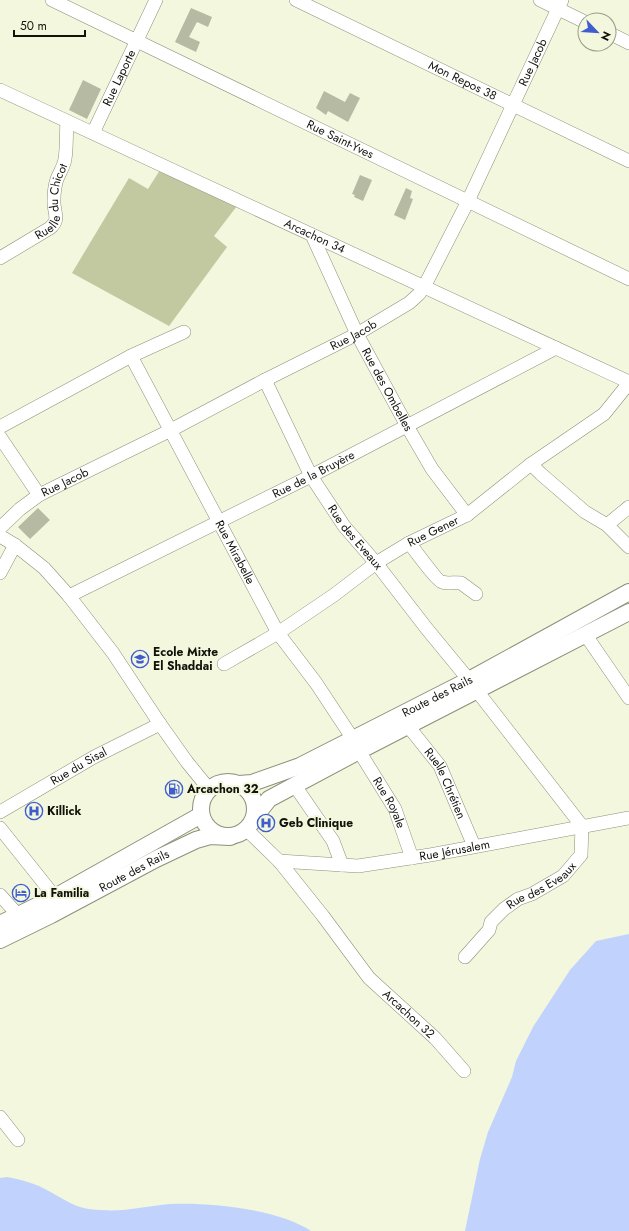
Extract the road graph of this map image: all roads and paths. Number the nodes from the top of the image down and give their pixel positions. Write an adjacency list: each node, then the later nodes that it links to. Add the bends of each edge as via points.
1 (52, 0): 8 (street, Rue Saint-Yves)
2 (156, 0): 8 (street, Rue Laporte)
3 (296, 0): 11 (street, Mon Repos 38)
4 (540, 0): 5 (street)
5 (560, 4): 6 (street); 11 (street, Rue Jacob)
6 (577, 16)
7 (617, 37): 9 (street)
8 (137, 41): 13 (street, Rue Laporte); 15 (street, Rue Saint-Yves)
9 (629, 43)
10 (0, 90): 12 (street, Arcachon 34)
11 (513, 104): 14 (street, Mon Repos 38); 15 (street, Rue Jacob)
12 (67, 122): 13 (street, Arcachon 34); 17 (street, Ruelle du Chicot, via 65,157 54,192 56,220 50,228)
13 (93, 134): 16 (street, Arcachon 34)
14 (629, 161)
15 (468, 201): 18 (street, Rue Saint-Yves); 19 (street, Rue Jacob)
16 (312, 235): 19 (street, Arcachon 34); 21 (street, Rue des Ombelles)
17 (0, 258)
18 (629, 279)
19 (424, 287): 21 (street, Rue Jacob, via 409,303); 22 (street, Arcachon 34)
20 (184, 332): 23 (street)
21 (357, 334): 24 (street, Rue Jacob); 26 (street, Rue des Ombelles)
22 (556, 348): 25 (street, Arcachon 34); 26 (street, Rue de la Bruyère)
23 (131, 356): 27 (street); 28 (street, Rue Mirabelle)
24 (264, 380): 28 (street, Rue Jacob); 31 (street, Rue des Eveaux)
25 (629, 383): 30 (street, Rue Gener, via 604,414)
26 (407, 426): 31 (street, Rue de la Bruyère); 34 (street, Rue des Ombelles, via 432,469)
27 (0, 427)
28 (171, 430): 32 (street, Rue Jacob); 35 (street, Rue Mirabelle)
29 (0, 437): 32 (street)
30 (531, 464): 34 (street, Rue Gener); 36 (street, via 585,512)
31 (311, 476): 35 (street, Rue de la Bruyère); 42 (street, Rue des Eveaux, via 344,526)
32 (39, 495): 37 (street, Rue Jacob)
33 (629, 507): 36 (street)
34 (467, 514): 39 (street, Rue Gener)
35 (218, 522): 46 (street, Rue de la Bruyère); 48 (street, Rue Mirabelle)
36 (607, 525): 41 (street)
37 (0, 528)
38 (0, 536): 40 (street)
39 (409, 543): 42 (street, Rue Gener); 45 (street, via 440,582 462,583)
40 (15, 545): 43 (street); 46 (street, via 44,568)
41 (629, 547)
42 (376, 563): 48 (street, Rue Gener); 51 (street, Rue des Eveaux)
43 (0, 573)
44 (629, 592): 51 (main road, Route des Rails)
45 (476, 594)
46 (69, 596): 53 (street, via 113,653)
47 (629, 612): 49 (main road, Route des Rails)
48 (278, 633): 50 (street, Rue Gener); 55 (street, Rue Mirabelle, via 316,683)
49 (585, 634): 51 (main road, Route des Rails); 52 (street)
50 (224, 664)
51 (473, 685): 54 (main road, Route des Rails); 55 (main road, Route des Rails); 63 (street, Rue des Eveaux)
52 (629, 698)
53 (160, 724): 58 (street); 59 (street, Rue du Sisal, via 94,757)
54 (408, 726): 55 (main road, Route des Rails); 66 (street, Ruelle Chrétien, via 440,766)
55 (356, 745): 56 (main road, Route des Rails, via 252,783); 57 (main road, Route des Rails); 67 (street, Rue Royale, via 395,809)
56 (239, 784): 58 (main road, via 223,782); 62 (main road, via 251,794 254,802 255,810)
57 (295, 786): 62 (main road, Route des Rails, via 269,799); 69 (street, via 333,841)
58 (209, 789): 60 (main road, via 201,801)
59 (0, 812)
60 (201, 815): 65 (main road, via 209,829 222,836); 71 (main road, Route des Rails)
61 (629, 818): 63 (street, Rue Jérusalem)
62 (250, 824): 65 (main road, via 239,834); 68 (street, Arcachon 32)
63 (582, 826): 66 (street, Rue Jérusalem); 75 (street, Rue des Eveaux, via 582,855 562,876 504,909)
64 (0, 828): 71 (street)
65 (230, 836): 74 (main road, Route des Rails, via 210,836 196,840)
66 (474, 846): 67 (street, Rue Jérusalem)
67 (412, 858): 69 (street, Rue Jérusalem, via 358,866)
68 (280, 861): 69 (street, Rue Jérusalem); 76 (street, Arcachon 32, via 368,978 435,1038)
69 (342, 865)
70 (0, 895): 72 (street)
71 (55, 897): 72 (main road, Route des Rails)
72 (18, 915): 73 (main road, Route des Rails)
73 (0, 924)
74 (0, 940)
75 (465, 957)
76 (464, 1071)
77 (0, 1117): 78 (street)
78 (18, 1140)

